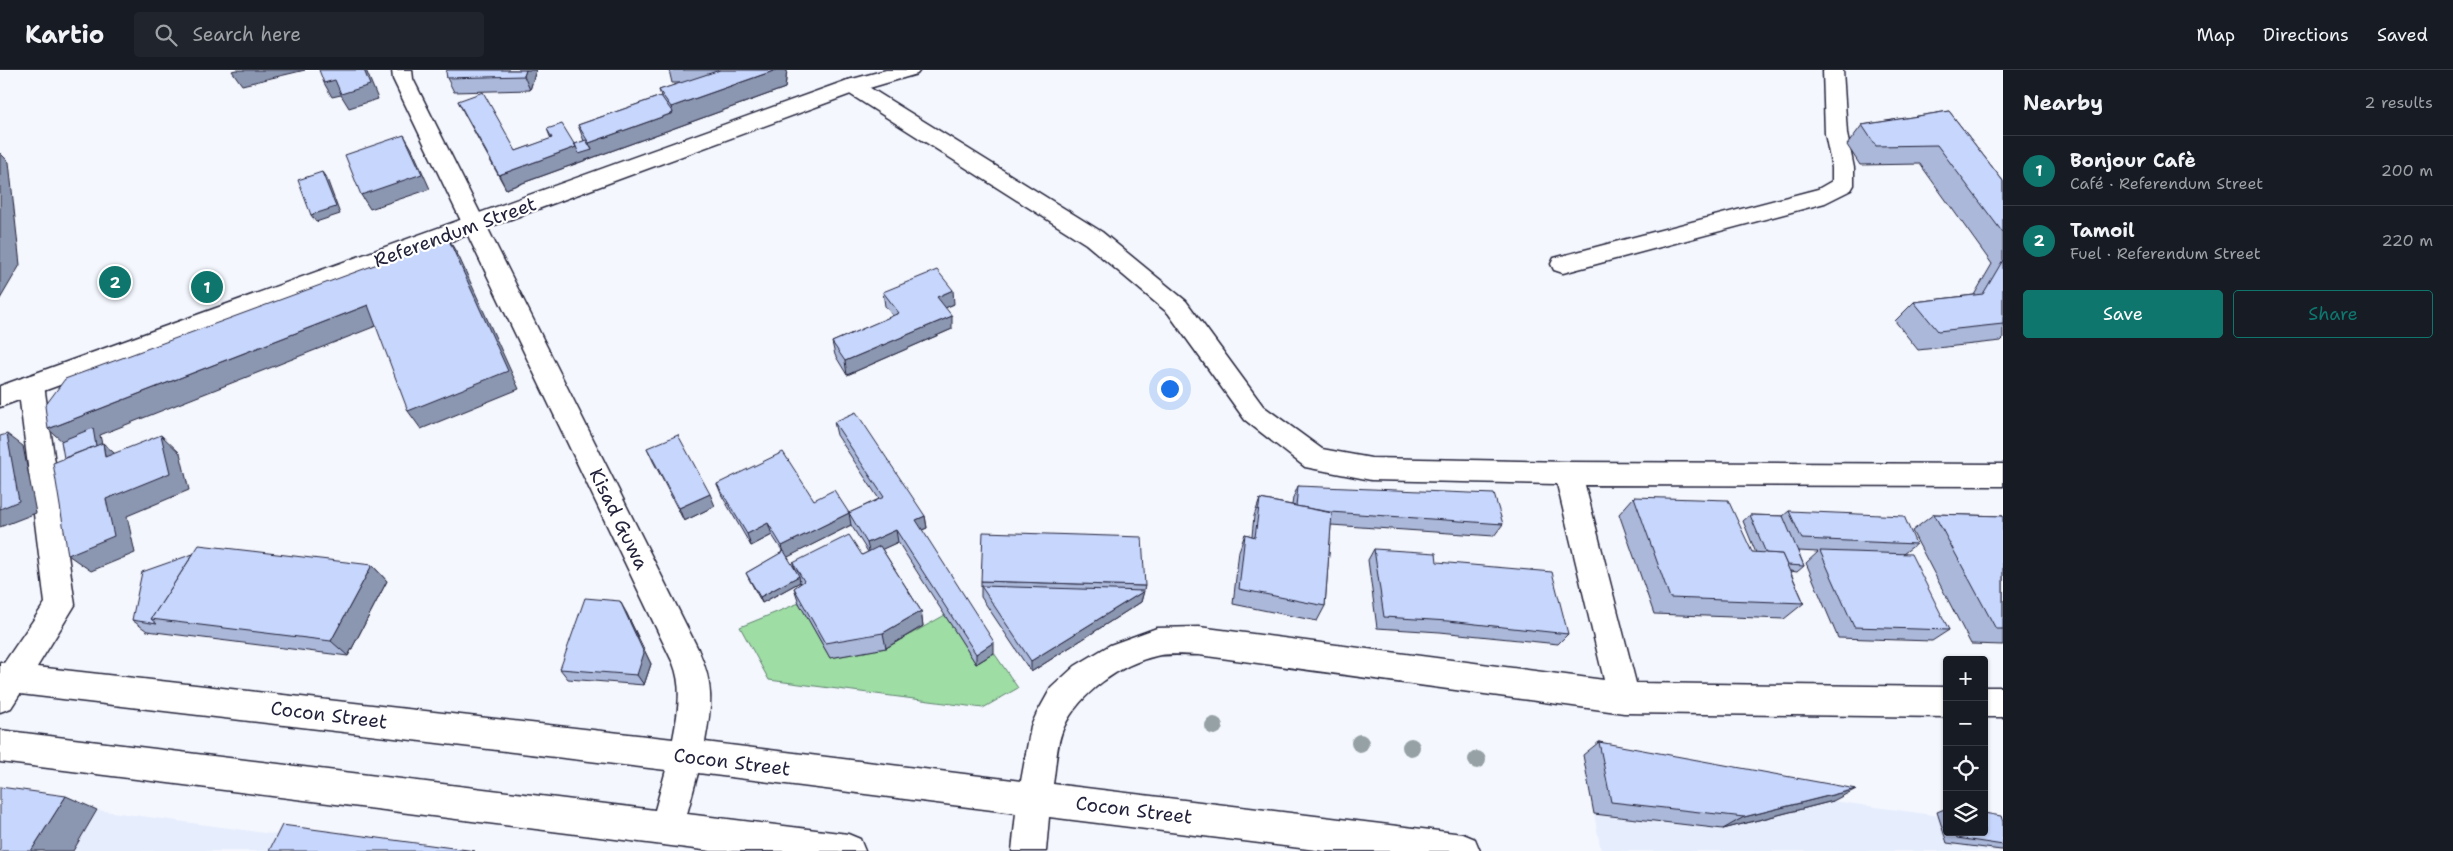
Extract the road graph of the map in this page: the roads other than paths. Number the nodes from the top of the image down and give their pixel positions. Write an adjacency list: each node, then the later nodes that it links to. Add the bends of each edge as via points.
1 (402, 70): 5 (main road, Kisad Guwa, via 403,79)
2 (910, 70): 4 (main road, Referendum Street)
3 (1833, 70): 6 (main road, via 1836,134 1843,185 1825,195)
4 (852, 86): 5 (main road, Referendum Street); 9 (main road, via 1094,238 1177,307 1254,413 1315,459 1371,469)
5 (474, 225): 7 (main road, Referendum Street); 17 (main road, Kisad Guwa, via 687,658 694,678 694,701)
6 (1564, 264)
7 (32, 385): 8 (main road, Referendum Street); 11 (main road, via 60,605)
8 (0, 397)
9 (1568, 473): 10 (main road); 12 (main road)
10 (2003, 474)
11 (4, 684): 17 (main road, Cocon Street)
12 (1624, 698): 13 (main road); 18 (main road, via 1199,641 1157,642 1121,655 1086,676 1062,699 1047,726)
13 (1943, 702)
14 (1988, 702): 15 (main road)
15 (2003, 702)
16 (0, 746): 19 (main road)
17 (684, 756): 18 (main road, Cocon Street); 19 (main road, Kisad Guwa)
18 (1034, 798): 21 (main road); 22 (main road, Cocon Street)
19 (667, 827): 20 (main road)
20 (848, 851)
21 (1029, 851)
22 (1463, 851)

